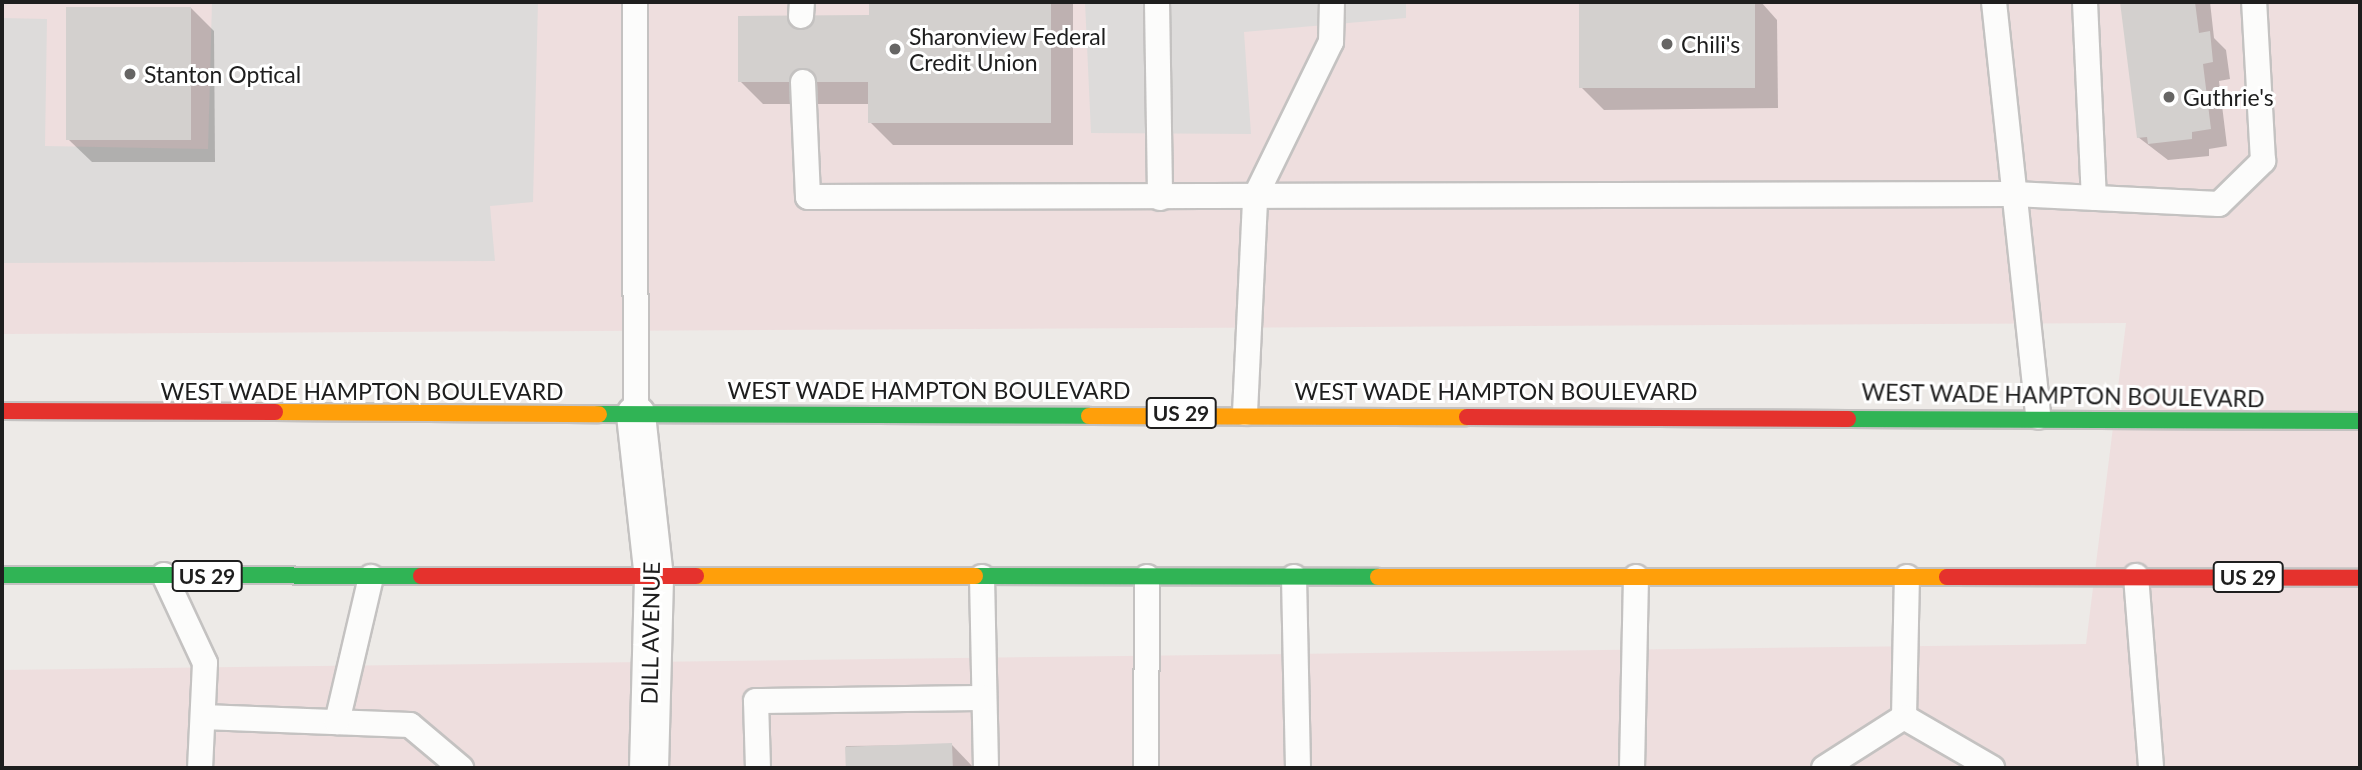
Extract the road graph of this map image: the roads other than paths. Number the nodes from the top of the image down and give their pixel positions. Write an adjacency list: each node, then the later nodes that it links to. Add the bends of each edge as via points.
1 (635, 2): 14 (lane)
2 (1157, 2): 10 (lane)
3 (1332, 2): 9 (lane, via 1331,42)
4 (1994, 2): 8 (lane)
5 (2085, 2): 11 (lane)
6 (2254, 2): 11 (lane, via 2263,161 2219,204)
7 (803, 82): 10 (lane, via 808,197)
8 (2014, 194): 9 (lane); 11 (lane); 15 (lane)
9 (1255, 197): 10 (lane); 13 (lane)
10 (1160, 198)
11 (2094, 198)
12 (2, 411): 14 (main road, WEST WADE HAMPTON BOULEVARD / US 29)
13 (1245, 413): 14 (main road, WEST WADE HAMPTON BOULEVARD / US 29); 15 (main road, WEST WADE HAMPTON BOULEVARD / US 29)
14 (636, 415): 26 (street, DILL AVENUE)
15 (2038, 416): 16 (main road, WEST WADE HAMPTON BOULEVARD / US 29)
16 (2360, 421)
17 (2, 575): 18 (main road, US 29)
18 (164, 575): 20 (main road, US 29); 29 (lane, via 205,663)
19 (2136, 576): 25 (main road, US 29); 27 (main road, US 29); 42 (lane)
20 (370, 577): 26 (main road, US 29); 31 (lane)
21 (982, 577): 22 (main road, US 29); 26 (main road, US 29); 28 (lane)
22 (1147, 577): 23 (main road, US 29); 37 (lane)
23 (1294, 577): 24 (main road, US 29); 38 (lane)
24 (1636, 577): 25 (main road, US 29); 39 (lane)
25 (1907, 577): 30 (lane)
26 (654, 578): 34 (street, DILL AVENUE)
27 (2360, 578)
28 (984, 698): 35 (lane, via 757,701); 36 (lane)
29 (203, 717): 31 (lane); 32 (lane)
30 (1904, 717): 40 (lane); 41 (lane)
31 (337, 722): 33 (lane, via 410,725)
32 (200, 768)
33 (461, 768)
34 (649, 768)
35 (758, 768)
36 (986, 768)
37 (1146, 768)
38 (1298, 768)
39 (1632, 768)
40 (1824, 768)
41 (1992, 768)
42 (2151, 768)

